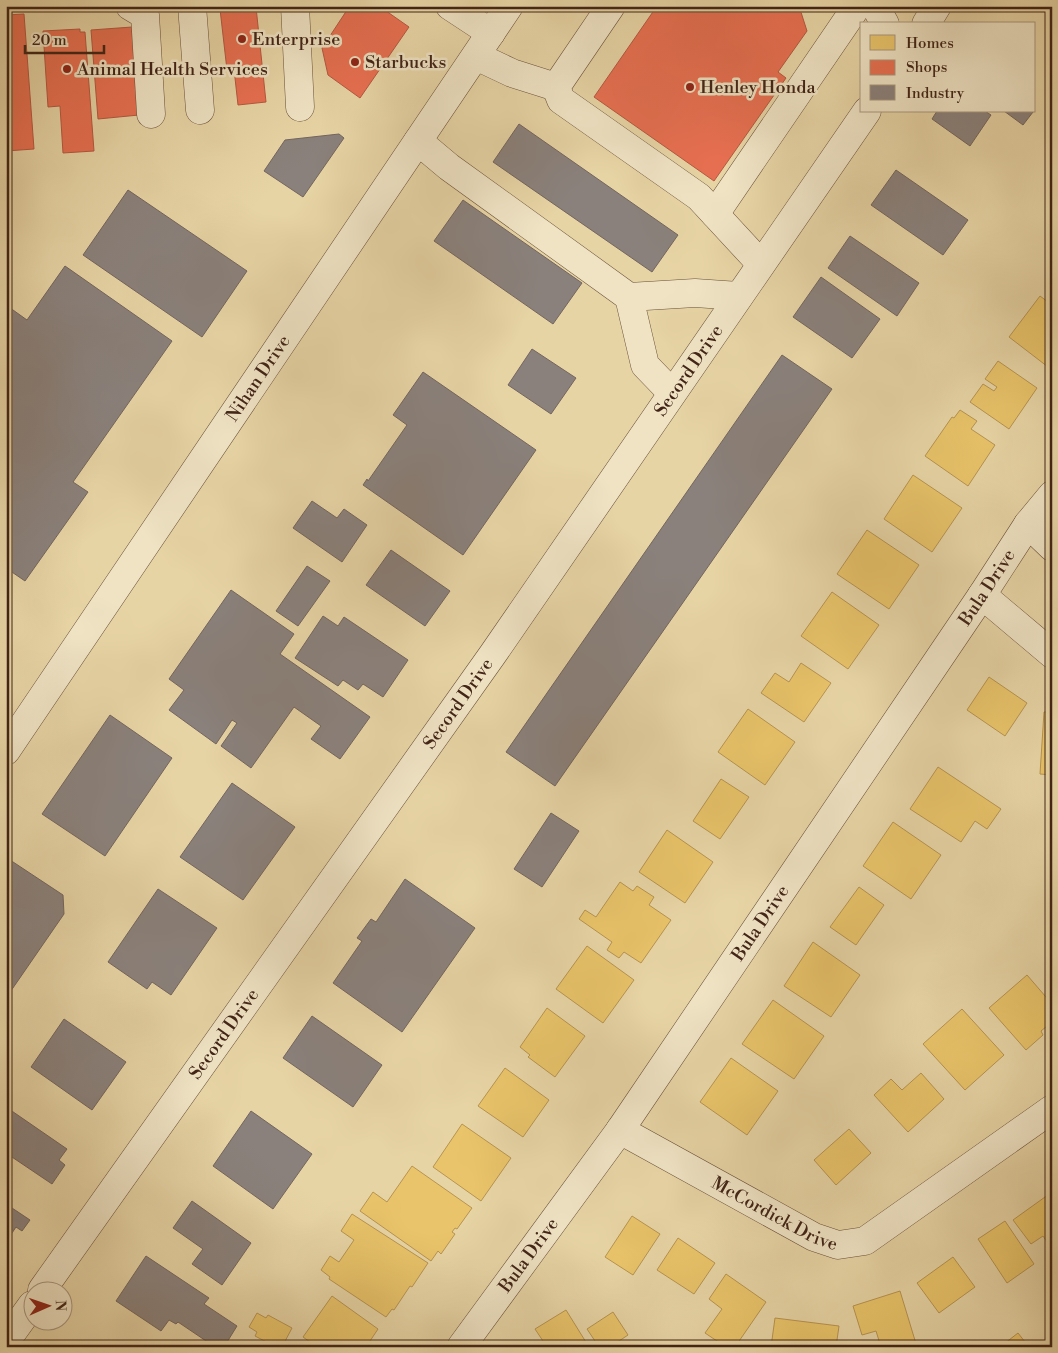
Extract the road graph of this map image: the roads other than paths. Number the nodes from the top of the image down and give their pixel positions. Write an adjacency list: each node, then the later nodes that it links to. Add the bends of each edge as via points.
1 (130, 6): 18 (street, via 144,15)
2 (192, 6): 16 (street)
3 (295, 6): 15 (street)
4 (450, 6): 12 (street)
5 (509, 6): 12 (street, Nihan Drive)
6 (611, 6): 14 (street)
7 (857, 6): 20 (street)
8 (875, 6): 10 (street)
9 (937, 6): 11 (street)
10 (884, 22)
11 (927, 22)
12 (491, 33): 13 (street, Nihan Drive)
13 (476, 56): 14 (street, via 512,73); 19 (street, Nihan Drive)
14 (556, 87): 20 (street, via 562,100 699,198)
15 (300, 107)
16 (200, 110)
17 (866, 112): 21 (street, Secord Drive)
18 (151, 114)
19 (418, 141): 23 (street); 30 (street, Nihan Drive)
20 (715, 214): 21 (street)
21 (761, 264): 22 (street, Secord Drive)
22 (739, 296): 23 (street, via 695,293); 24 (street, Secord Drive)
23 (628, 297): 24 (street, via 645,365)
24 (672, 393): 33 (street, Secord Drive, via 493,654)
25 (1052, 496): 26 (street, Bula Drive)
26 (1028, 524): 27 (street); 28 (street, Bula Drive)
27 (1052, 547)
28 (982, 595): 29 (street); 32 (street, Bula Drive)
29 (1052, 654)
30 (6, 751)
31 (1052, 1109): 32 (street, McCordick Drive, via 865,1241 838,1245 814,1237)
32 (620, 1130): 36 (street, Bula Drive)
33 (49, 1280)
34 (22, 1319): 35 (street)
35 (6, 1342)
36 (461, 1347)

